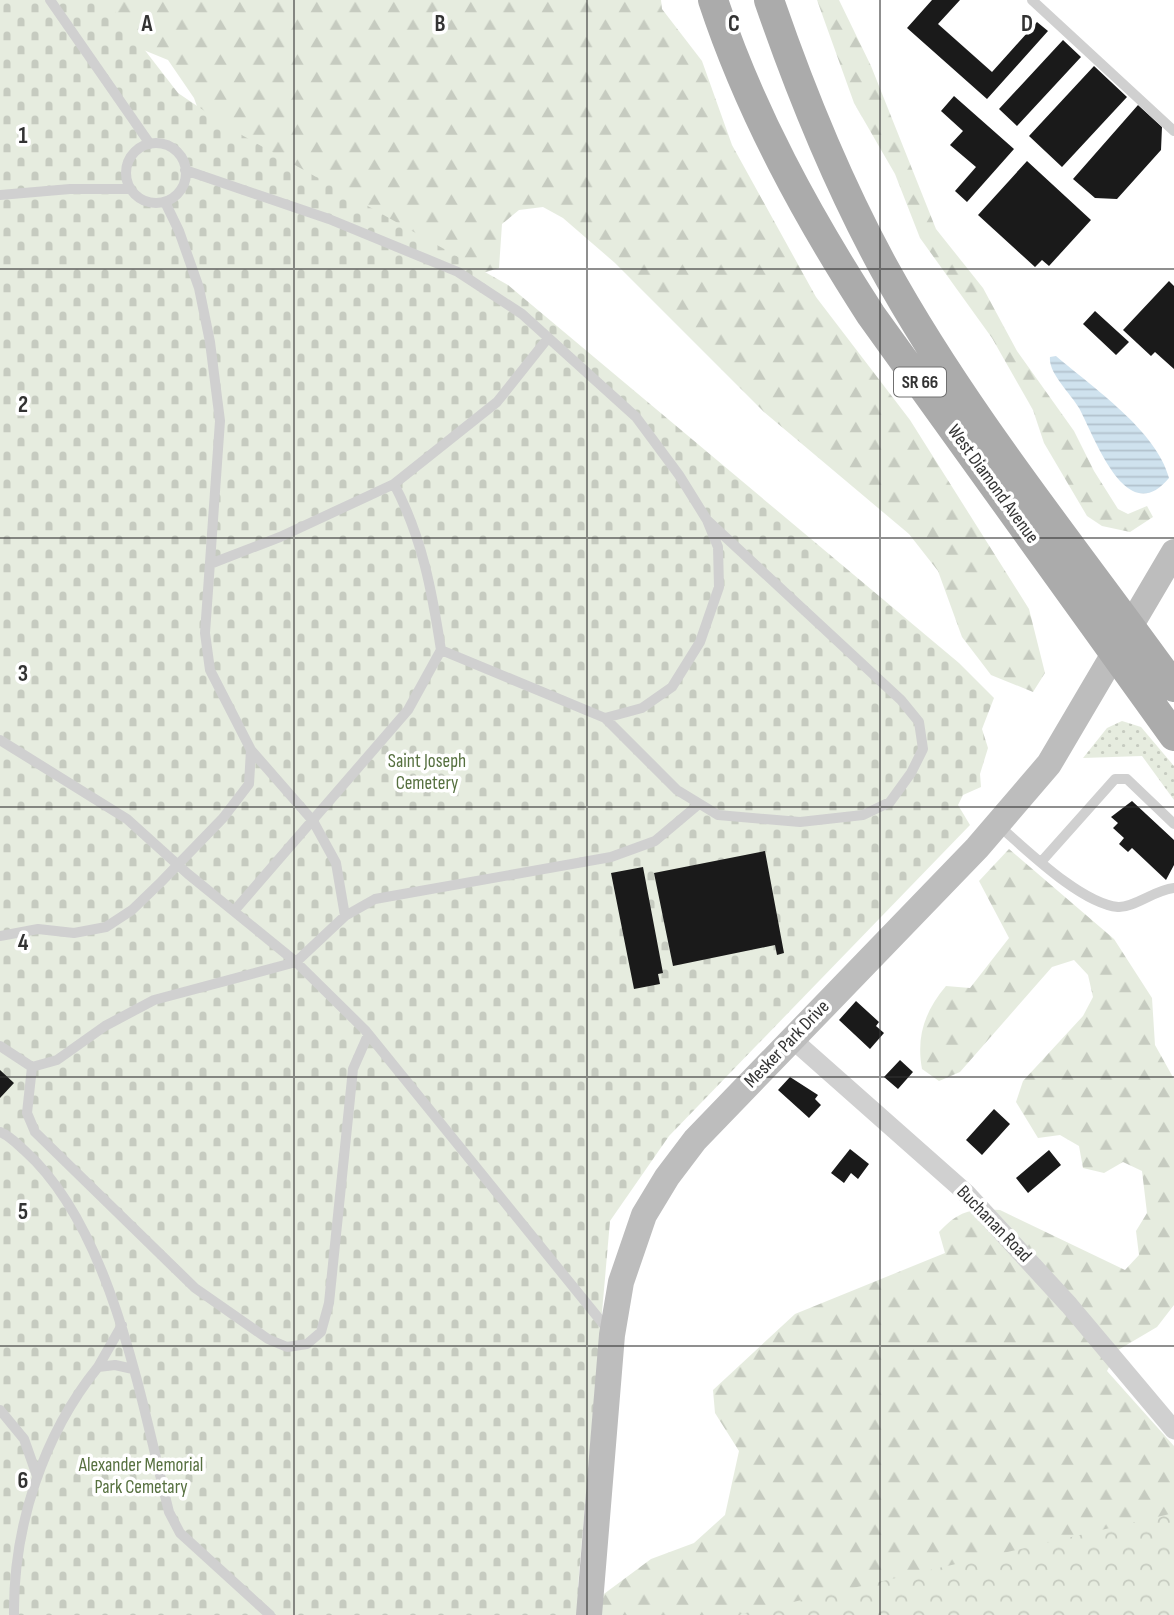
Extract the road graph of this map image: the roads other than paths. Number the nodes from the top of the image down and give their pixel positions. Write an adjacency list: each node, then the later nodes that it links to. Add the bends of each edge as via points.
1 (50, 0): 6 (lane)
2 (713, 0): 18 (main road, West Diamond Avenue / SR 66, via 774,146 835,259)
3 (769, 0): 16 (main road, West Diamond Avenue / SR 66, via 823,144 884,268 941,362)
4 (1032, 0): 5 (lane)
5 (1174, 131)
6 (150, 144): 7 (lane, via 159,143 177,152); 8 (lane, via 128,161)
7 (185, 170): 10 (lane, via 181,189); 11 (lane, via 329,219 458,272 522,314)
8 (130, 188): 9 (lane); 10 (lane, via 145,201)
9 (0, 195)
10 (165, 202): 15 (lane, via 199,288 220,421)
11 (548, 338): 12 (lane, via 497,402); 13 (lane, via 636,417)
12 (394, 484): 15 (lane, via 281,537); 17 (lane, via 412,518 430,579)
13 (707, 520): 20 (lane, via 719,547 719,587 700,642 672,687 642,708); 24 (lane, via 901,700 919,722 923,749 890,802 863,816 800,822 718,815)
14 (1174, 552): 16 (street, Mesker Park Drive)
15 (210, 564): 23 (lane, via 205,633 210,670)
16 (1131, 627): 18 (street, Mesker Park Drive); 19 (main road, West Diamond Avenue / SR 66)
17 (441, 650): 20 (lane); 25 (lane, via 408,710)
18 (1116, 655): 21 (main road, West Diamond Avenue / SR 66); 26 (street, Mesker Park Drive, via 1055,756)
19 (1174, 687)
20 (605, 718): 24 (lane, via 677,790)
21 (1174, 736)
22 (0, 740): 29 (lane, via 127,819)
23 (251, 750): 25 (lane); 29 (lane, via 249,784)
24 (699, 804): 32 (lane, via 655,841 611,857 374,900)
25 (313, 821): 31 (lane); 32 (lane, via 336,863)
26 (998, 824): 28 (lane); 36 (street, Mesker Park Drive)
27 (1174, 824): 28 (lane, via 1127,779 1115,779)
28 (1041, 862): 30 (lane, via 1085,894 1119,907 1159,889)
29 (177, 864): 31 (lane); 33 (lane, via 132,910 106,927 74,933 38,929)
30 (1174, 888)
31 (234, 911): 34 (lane)
32 (345, 916): 34 (lane)
33 (0, 936)
34 (296, 962): 35 (lane); 38 (lane, via 154,1000 105,1026 57,1060)
35 (368, 1035): 38 (lane, via 353,1069 329,1303 321,1332 307,1343 287,1347 268,1339 195,1287 35,1132 27,1113); 41 (lane)
36 (792, 1039): 41 (street, Mesker Park Drive, via 695,1140 658,1191 629,1254); 45 (street, Buchanan Road, via 966,1193)
37 (0, 1046): 38 (lane)
38 (32, 1067)
39 (2, 1132): 40 (lane, via 60,1188)
40 (122, 1325): 42 (lane); 43 (lane)
41 (612, 1335): 49 (street, Mesker Park Drive)
42 (98, 1367): 43 (lane, via 115,1364); 46 (lane, via 77,1393)
43 (133, 1369): 48 (lane, via 169,1512 180,1533)
44 (0, 1410): 46 (lane, via 24,1439)
45 (1174, 1430)
46 (37, 1476): 47 (lane, via 14,1579)
47 (14, 1615)
48 (270, 1615)
49 (589, 1615)

